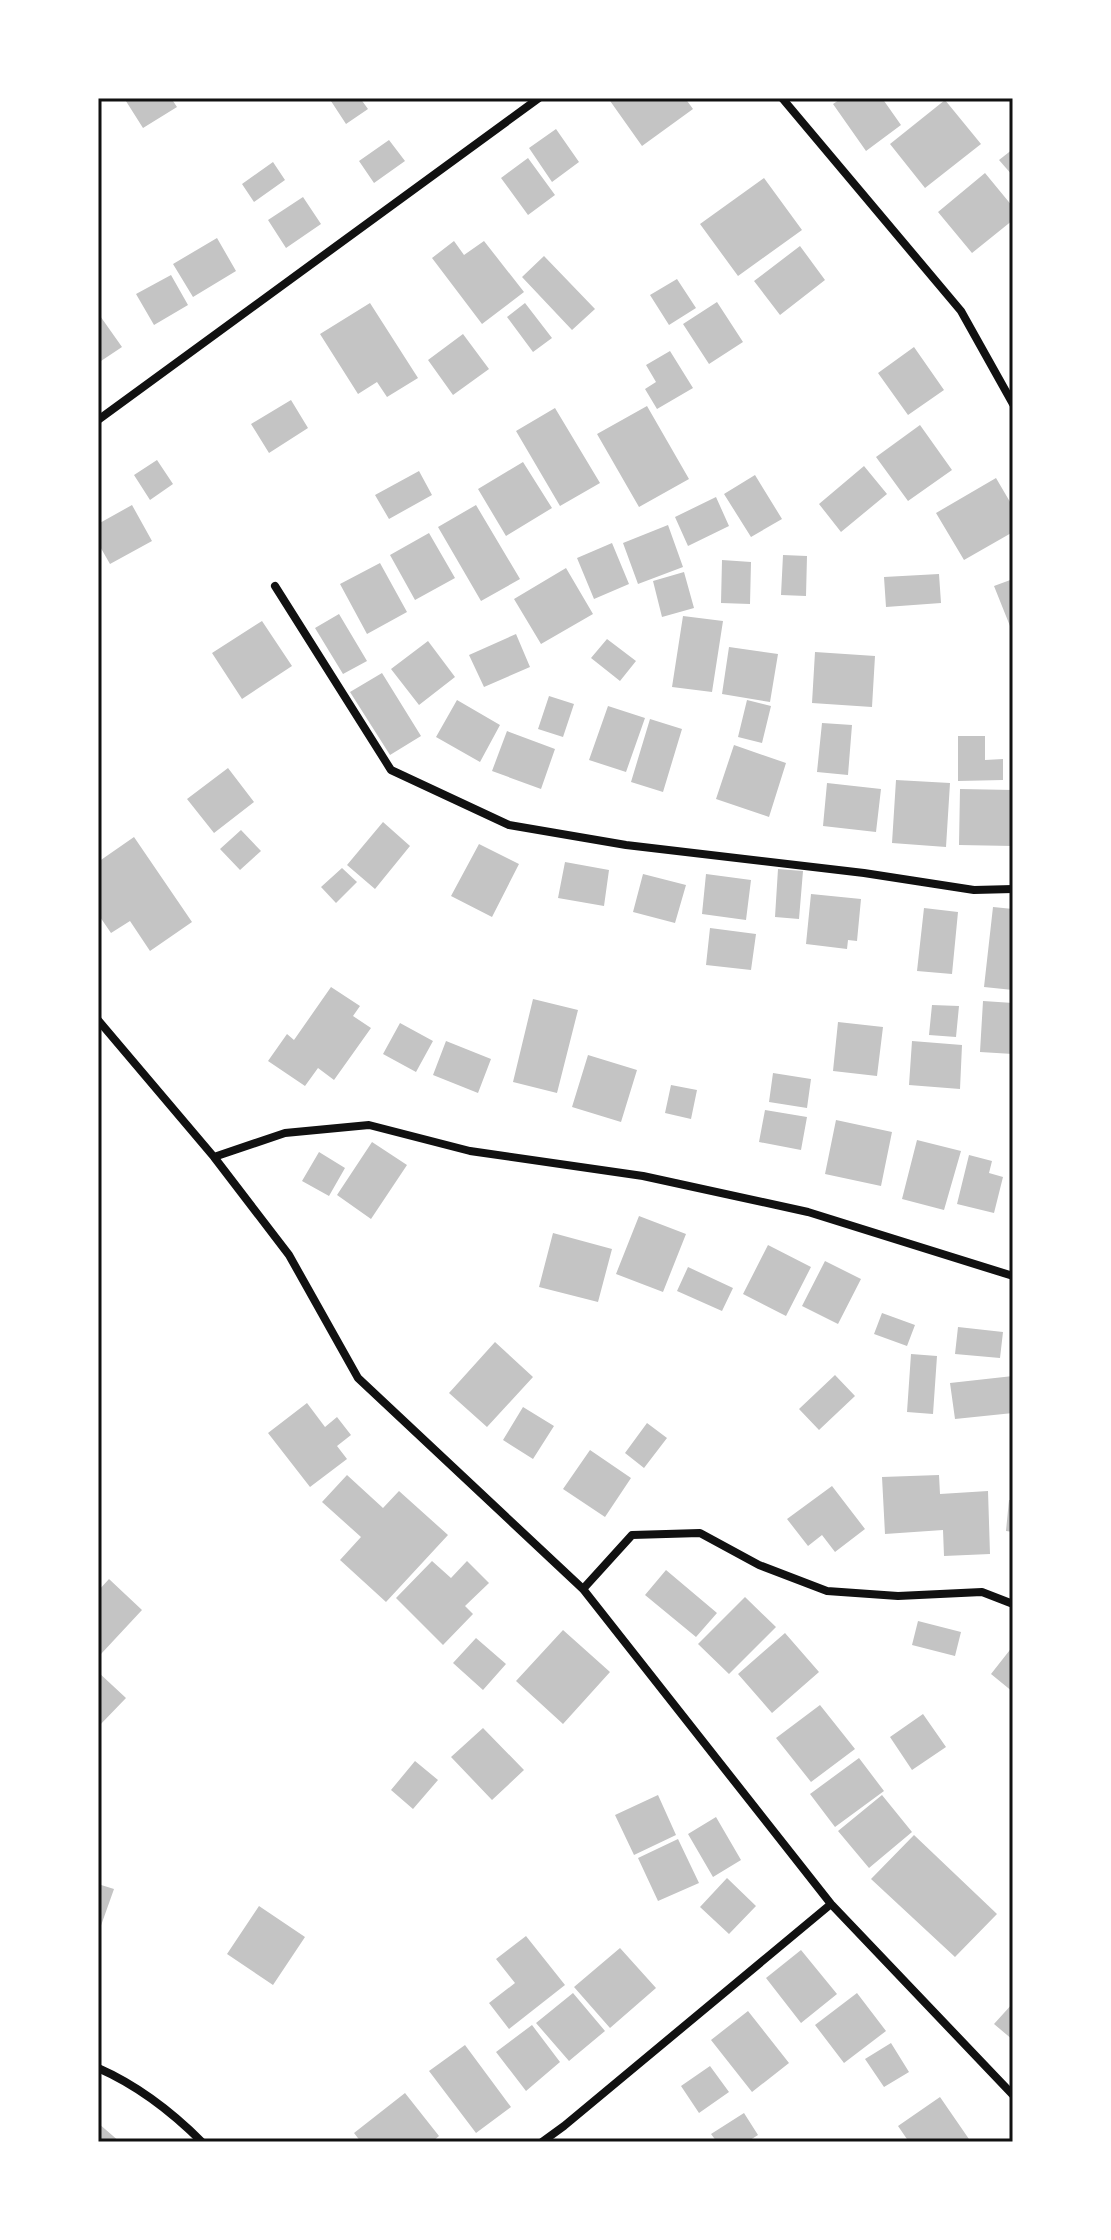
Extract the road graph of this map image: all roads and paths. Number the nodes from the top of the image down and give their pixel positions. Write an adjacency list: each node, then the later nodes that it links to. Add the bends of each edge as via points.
1 (539, 98): 4 (street)
2 (782, 98): 3 (street, via 961,311)
3 (1013, 404)
4 (98, 420)
5 (275, 586): 6 (street, via 391,770 509,825 974,890)
6 (1013, 889)
7 (98, 1020): 8 (street)
8 (214, 1157): 9 (street, via 285,1133 369,1125 470,1151 643,1176 808,1212); 10 (street, via 289,1255 358,1378)
9 (1013, 1276)
10 (583, 1589): 11 (street, via 632,1535 700,1533 759,1565 827,1591 898,1596 982,1592); 12 (street)
11 (1013, 1604)
12 (831, 1904): 14 (street); 16 (street)
13 (98, 2068): 15 (street, via 171,2111)
14 (1013, 2095)
15 (202, 2142)
16 (542, 2142)

